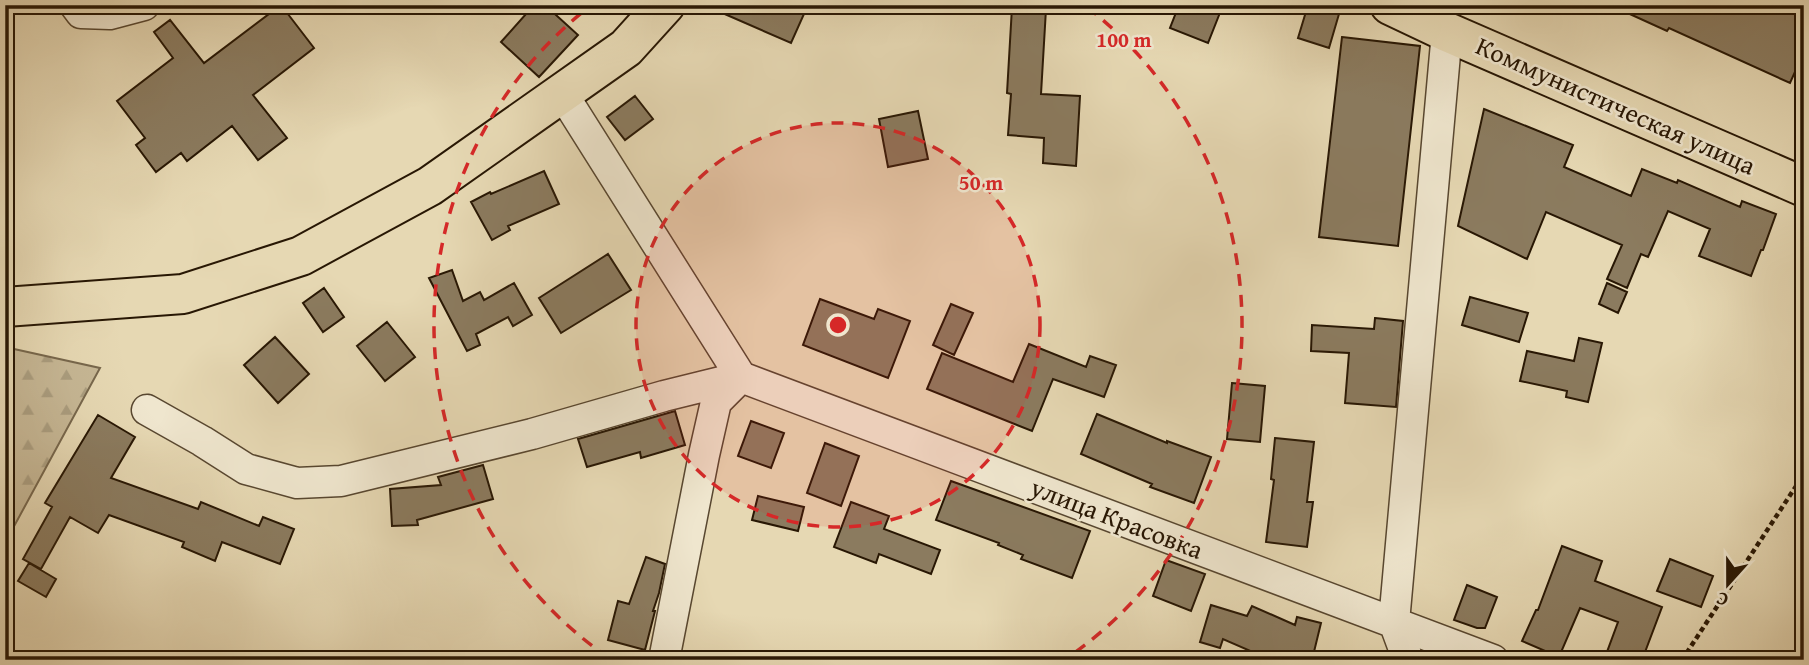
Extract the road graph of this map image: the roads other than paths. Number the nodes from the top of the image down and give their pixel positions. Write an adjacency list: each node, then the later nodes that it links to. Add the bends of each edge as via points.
1 (75, 5): 2 (street, via 81,13 110,14)
2 (144, 5)
3 (665, 5): 6 (main road, via 626,48)
4 (1391, 5): 5 (main road, Коммунистическая улица)
5 (1447, 32): 7 (main road, Коммунистическая улица); 11 (street)
6 (562, 93): 8 (main road, via 430,186 301,256 183,294); 9 (street)
7 (1804, 187)
8 (5, 307)
9 (741, 377): 10 (street, via 341,481 297,483 246,469); 11 (street, улица Красовка); 12 (street, via 716,402)
10 (148, 410)
11 (1394, 622): 13 (street); 14 (street, улица Красовка)
12 (664, 660)
13 (1408, 660)
14 (1493, 660)

